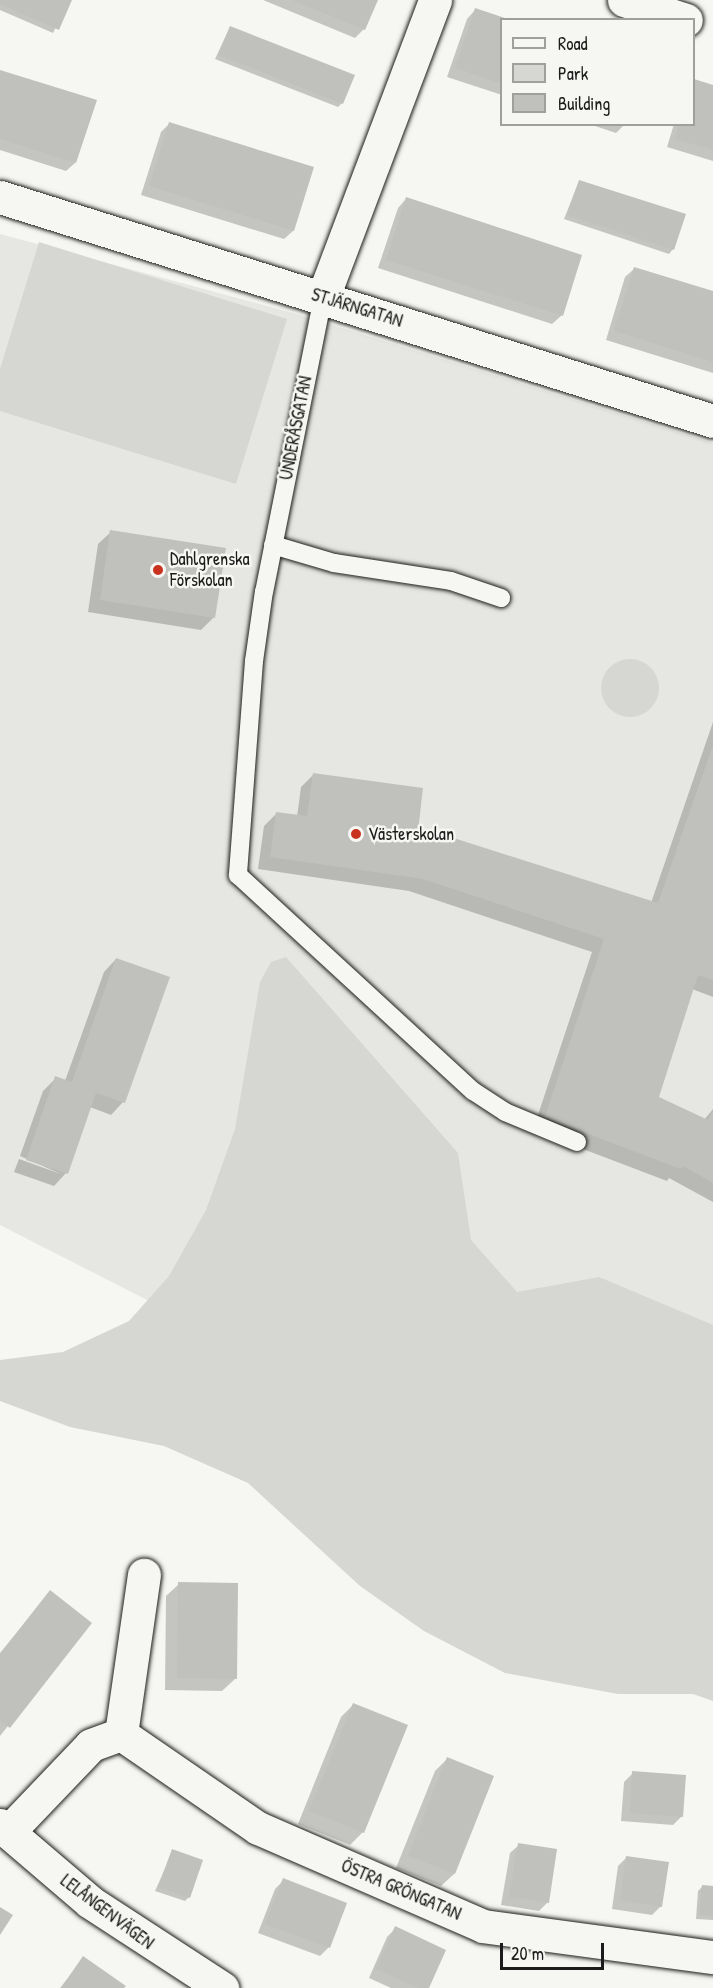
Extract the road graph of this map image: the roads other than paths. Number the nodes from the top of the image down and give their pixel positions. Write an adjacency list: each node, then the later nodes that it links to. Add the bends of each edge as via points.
1 (435, 0): 7 (street, UNDERÅSGATAN)
2 (624, 0): 3 (street)
3 (680, 18)
4 (695, 23): 5 (street)
5 (713, 28)
6 (0, 196): 7 (street, STJÄRNGATAN)
7 (323, 297): 8 (street, STJÄRNGATAN); 9 (lane, UNDERÅSGATAN)
8 (713, 421)
9 (273, 545): 10 (lane, via 334,563 451,581); 11 (lane, UNDERÅSGATAN, via 254,661 238,875 473,1091 505,1112)
10 (501, 598)
11 (577, 1142)
12 (144, 1575): 13 (street)
13 (121, 1734): 14 (street, via 91,1745); 15 (street, ÖSTRA GRÖNGATAN, via 258,1828 483,1926)
14 (4, 1829): 16 (street, LELÅNGENVÄGEN, via 90,1902)
15 (713, 1957)
16 (222, 1988)

